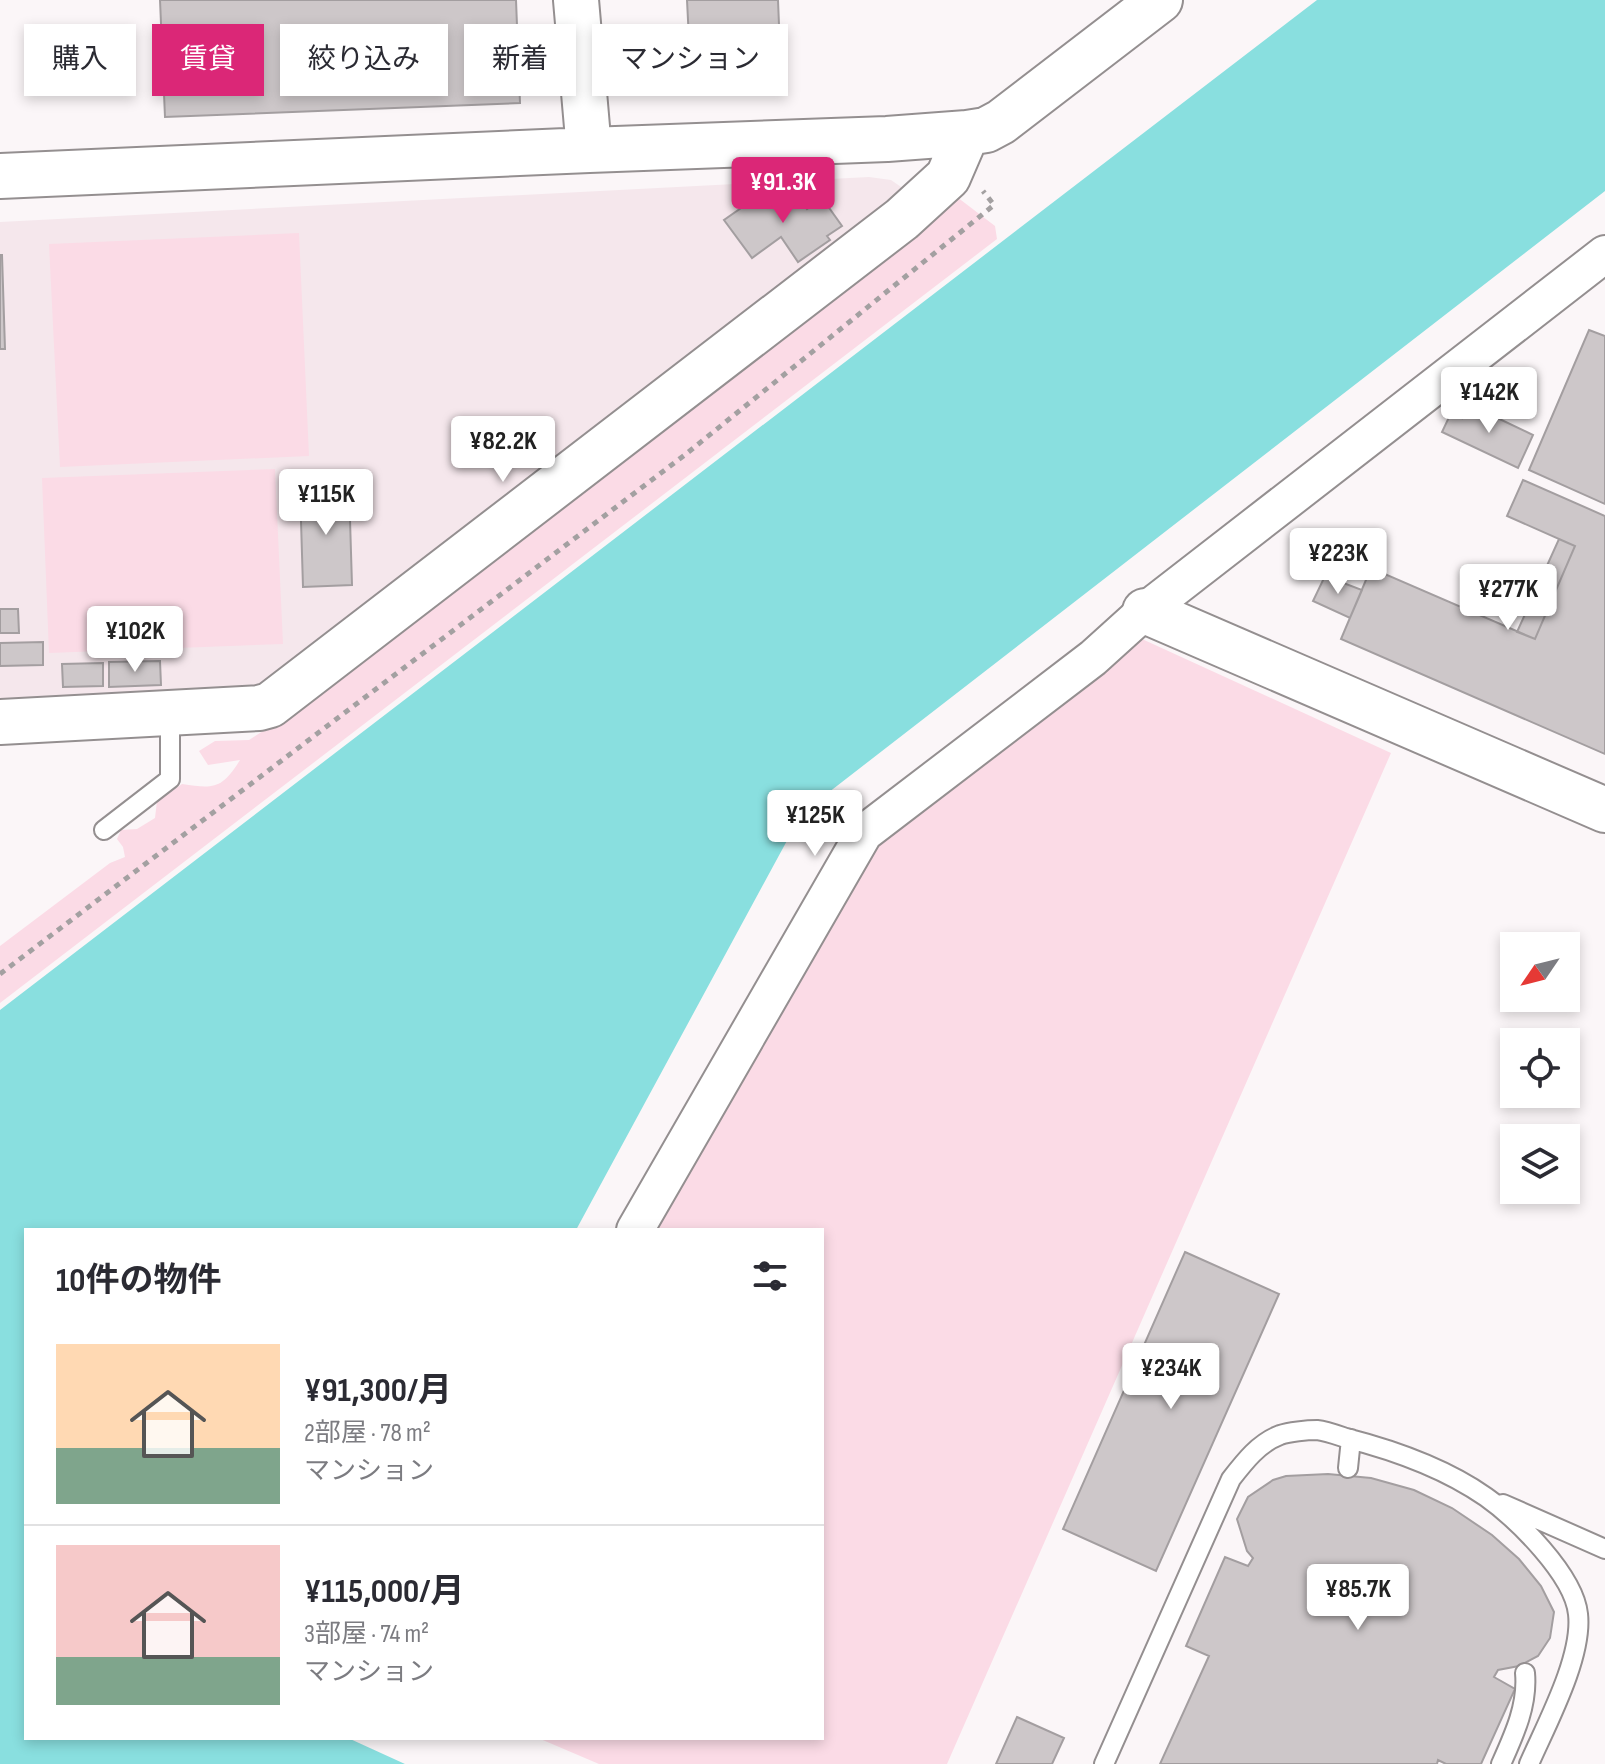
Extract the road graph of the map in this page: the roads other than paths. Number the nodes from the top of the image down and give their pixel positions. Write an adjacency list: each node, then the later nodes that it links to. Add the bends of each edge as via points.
1 (576, 0): 4 (street)
2 (1160, 0): 3 (street, via 1001,122)
3 (967, 133): 4 (street); 8 (street, via 948,177 902,219 283,697 259,708)
4 (589, 150): 5 (street)
5 (0, 176)
6 (1605, 254): 7 (street)
7 (1145, 611): 10 (street); 12 (street, via 1093,658 864,833)
8 (170, 713): 9 (street); 11 (lane, via 170,779)
9 (0, 722)
10 (1605, 810)
11 (104, 830)
12 (636, 1228)
13 (1351, 1439): 14 (lane); 15 (lane, via 1433,1468); 18 (lane, via 1317,1430 1281,1435 1250,1454 1231,1479)
14 (1348, 1468)
15 (1486, 1497): 16 (lane); 20 (lane, via 1532,1537 1562,1574 1578,1614 1563,1685)
16 (1605, 1549)
17 (1525, 1673): 19 (lane, via 1527,1693)
18 (1104, 1764)
19 (1501, 1764)
20 (1529, 1764)

